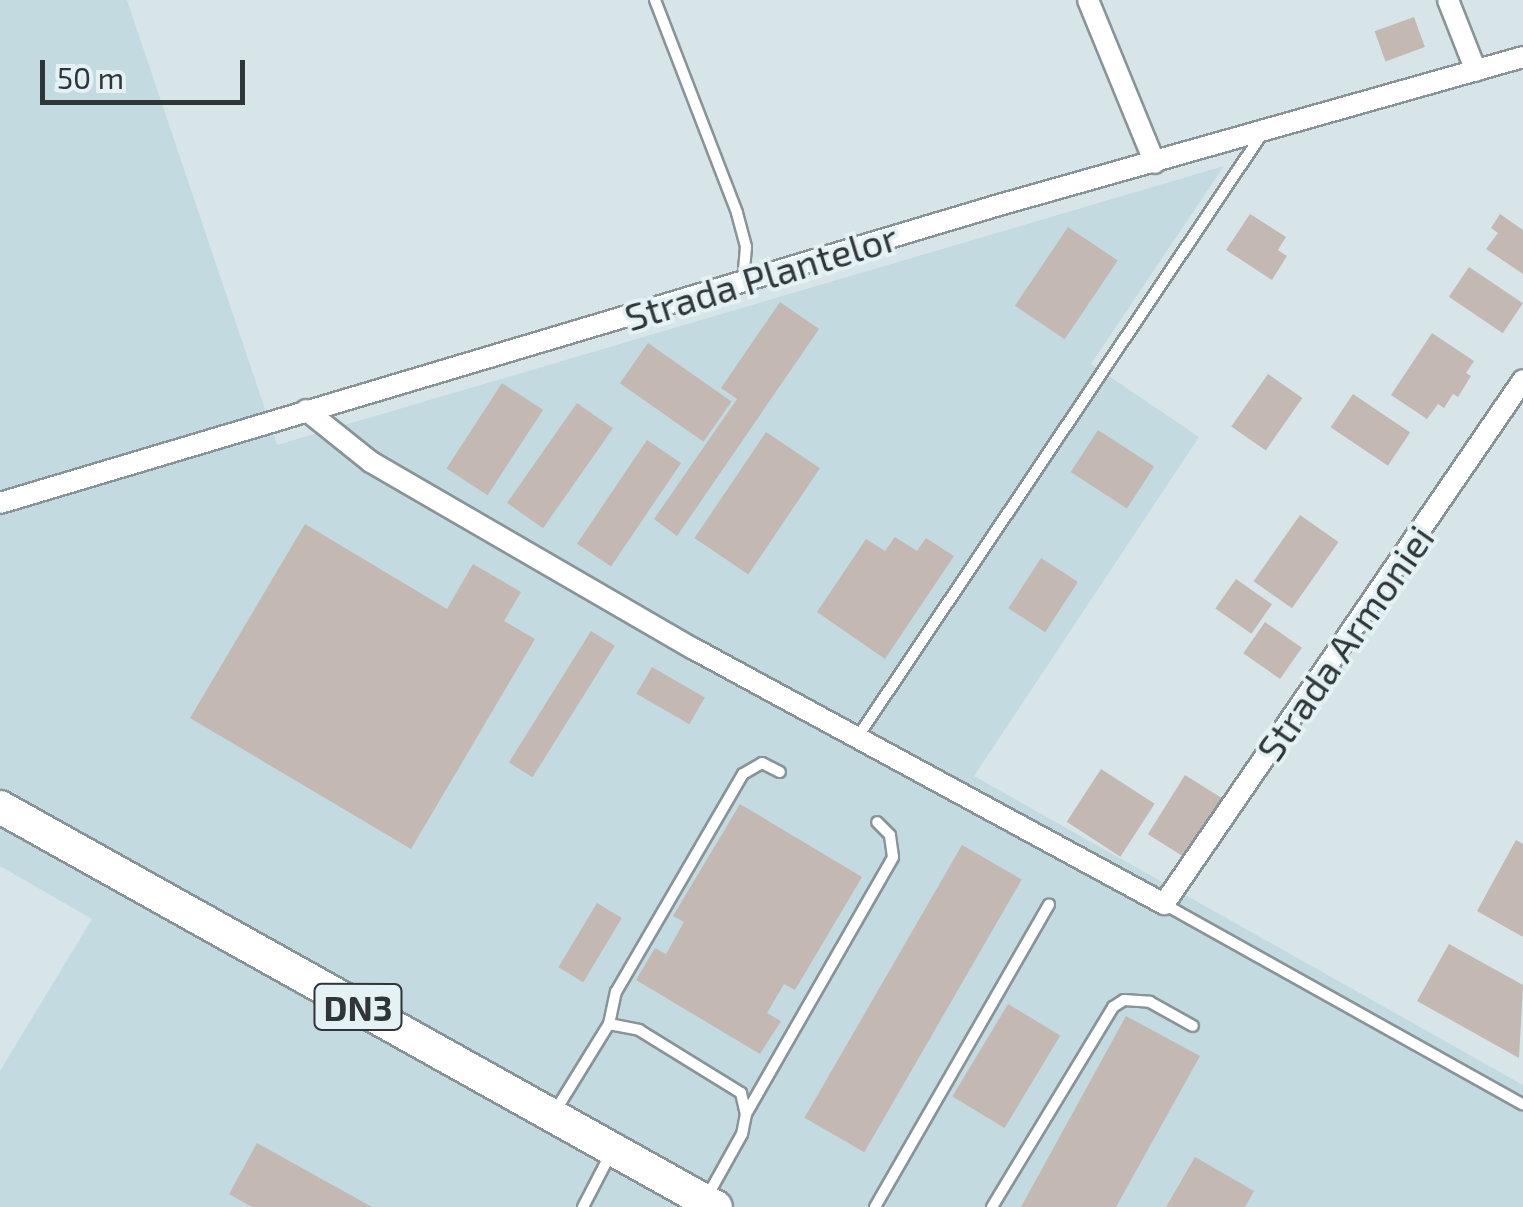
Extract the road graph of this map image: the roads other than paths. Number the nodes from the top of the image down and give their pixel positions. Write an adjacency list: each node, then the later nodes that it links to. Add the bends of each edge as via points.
1 (655, 0): 8 (lane, via 736,213 746,247)
2 (1088, 0): 7 (street)
3 (1448, 0): 5 (street)
4 (1523, 57): 5 (street, Strada Plantelor)
5 (1476, 70): 6 (street, Strada Plantelor)
6 (1262, 134): 7 (street, Strada Plantelor); 12 (lane)
7 (1155, 163): 8 (street, Strada Plantelor)
8 (743, 285): 10 (street, Strada Plantelor)
9 (1523, 380): 17 (street, Strada Armoniei)
10 (306, 410): 11 (street, Strada Plantelor); 12 (street, via 371,462)
11 (0, 504)
12 (857, 739): 17 (street)
13 (780, 772): 18 (lane, via 762,763 743,774 616,992)
14 (0, 807): 22 (main road, DN3)
15 (877, 822): 21 (lane, via 890,834 893,857)
16 (1049, 904): 26 (lane)
17 (1164, 904): 20 (lane)
18 (610, 1024): 21 (lane, via 640,1030 721,1077 741,1093); 22 (lane)
19 (1193, 1026): 27 (lane, via 1150,1002 1113,1006)
20 (1523, 1105)
21 (746, 1114): 24 (lane)
22 (552, 1116): 23 (main road, DN3)
23 (613, 1149): 24 (main road, DN3); 25 (lane)
24 (711, 1204)
25 (583, 1207)
26 (875, 1207)
27 (992, 1207)

